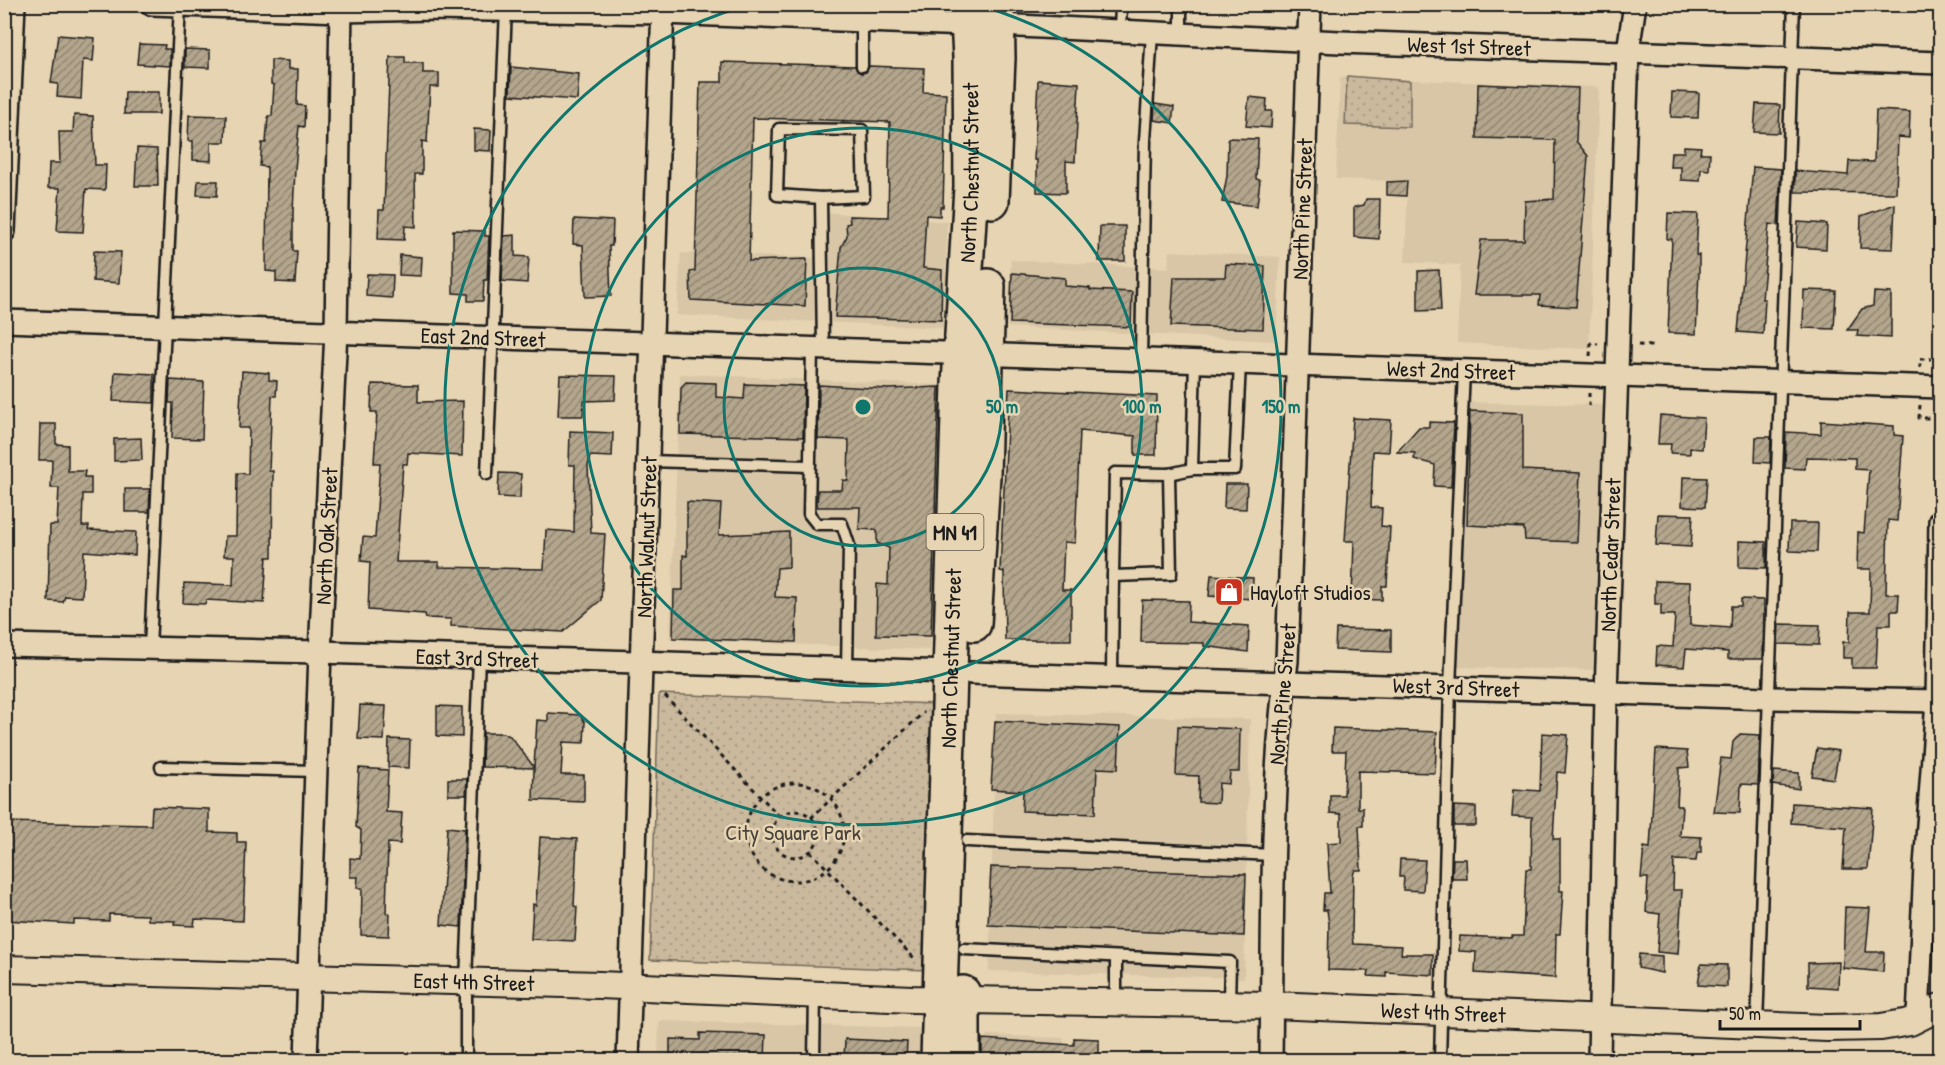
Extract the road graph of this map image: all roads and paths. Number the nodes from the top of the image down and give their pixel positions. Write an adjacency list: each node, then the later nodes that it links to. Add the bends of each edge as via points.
1 (14, 4): 23 (street)
2 (152, 4): 8 (street, West 1st Street)
3 (1121, 4): 14 (lane)
4 (1181, 4): 16 (lane)
5 (1310, 4): 17 (street, North Pine Street)
6 (1635, 4): 18 (street, North Cedar Street)
7 (1794, 4): 19 (lane)
8 (180, 5): 10 (street, West 1st Street); 25 (lane)
9 (506, 7): 10 (street, West 1st Street); 11 (street, West 1st Street); 27 (lane)
10 (341, 8): 26 (street, North Oak Street)
11 (663, 9): 13 (street, West 1st Street); 28 (street, North Walnut Street)
12 (982, 15): 13 (street, West 1st Street); 14 (street, West 1st Street); 30 (main road, North Chestnut Street / MN 41, via 971,187)
13 (862, 21): 21 (lane)
14 (1120, 32): 15 (street, West 1st Street)
15 (1152, 33): 16 (street, West 1st Street); 33 (lane, via 1145,141)
16 (1181, 34): 17 (street, West 1st Street)
17 (1308, 40): 18 (street, West 1st Street); 36 (street, North Pine Street)
18 (1628, 51): 19 (street, West 1st Street); 38 (street, North Cedar Street)
19 (1792, 58): 20 (street, West 1st Street); 39 (lane)
20 (1941, 63)
21 (862, 66)
22 (821, 198): 22 (lane, via 864,196 862,126 779,129 777,195); 29 (lane)
23 (4, 231)
24 (4, 321): 25 (street, East 2nd Street)
25 (163, 326): 26 (street, East 2nd Street); 51 (lane)
26 (336, 332): 27 (street, East 2nd Street); 52 (street, North Oak Street)
27 (494, 337): 28 (street, East 2nd Street); 46 (lane)
28 (653, 343): 29 (street, East 2nd Street); 43 (street, North Walnut Street)
29 (818, 348): 30 (street, East 2nd Street); 44 (lane)
30 (974, 354): 33 (street, West 2nd Street); 56 (main road, North Chestnut Street / MN 41)
31 (1920, 359): 32 (path)
32 (1931, 359)
33 (1141, 360): 34 (street, West 2nd Street)
34 (1195, 361): 35 (street, West 2nd Street); 45 (lane)
35 (1240, 363): 36 (street, West 2nd Street); 45 (lane, via 1235,469)
36 (1296, 365): 37 (street, West 2nd Street); 58 (street, North Pine Street)
37 (1464, 371): 38 (street, West 2nd Street); 59 (lane)
38 (1615, 376): 39 (street, West 2nd Street); 60 (street, North Cedar Street)
39 (1781, 383): 40 (street, West 2nd Street); 62 (lane)
40 (1941, 387)
41 (1920, 401): 42 (path, via 1920,418)
42 (1929, 418)
43 (649, 461): 44 (lane); 54 (street, North Walnut Street)
44 (808, 466): 55 (lane, via 809,514 817,524 842,524 849,545)
45 (1192, 469): 47 (lane)
46 (487, 474)
47 (1169, 474): 49 (lane, via 1115,473); 49 (lane, via 1171,573)
48 (1941, 521): 63 (street)
49 (1113, 576): 57 (lane)
50 (4, 645): 51 (street, East 3rd Street)
51 (150, 648): 52 (street, East 3rd Street)
52 (320, 652): 53 (street, East 3rd Street); 66 (street, North Oak Street)
53 (479, 658): 54 (street, East 3rd Street); 80 (lane)
54 (641, 664): 55 (street, East 3rd Street); 81 (street, North Walnut Street)
55 (848, 669): 56 (street, East 3rd Street)
56 (960, 672): 57 (street, West 3rd Street); 71 (main road, North Chestnut Street / MN 41); 83 (main road, North Chestnut Street / MN 41)
57 (1112, 675): 58 (street, West 3rd Street)
58 (1285, 682): 59 (street, West 3rd Street); 73 (street, North Pine Street, via 1279,719)
59 (1450, 687): 60 (street, West 3rd Street); 87 (lane)
60 (1606, 693): 62 (street, West 3rd Street); 89 (street, North Cedar Street)
61 (665, 696): 67 (path)
62 (1769, 698): 63 (street, West 3rd Street); 90 (lane)
63 (1939, 701): 88 (street, via 1926,842)
64 (930, 706): 68 (path)
65 (161, 767): 66 (lane)
66 (316, 771): 79 (street, North Oak Street)
67 (761, 796): 68 (path, via 774,786 797,782 820,789); 69 (path); 74 (path, via 750,811 745,829 746,842 758,864 786,880 808,879)
68 (832, 799): 70 (path); 74 (path, via 845,829 841,851)
69 (780, 817): 70 (path, via 792,812); 72 (path, via 773,829 777,848 790,856)
70 (811, 818): 72 (path, via 818,838)
71 (967, 841): 73 (lane); 75 (main road, North Chestnut Street / MN 41)
72 (810, 851): 74 (path)
73 (1274, 855): 86 (street, North Pine Street)
74 (828, 869): 77 (path)
75 (964, 949): 76 (lane); 83 (main road, North Chestnut Street / MN 41)
76 (1116, 958): 84 (lane); 85 (lane, via 1230,962)
77 (922, 966)
78 (4, 969): 79 (street, East 4th Street)
79 (309, 977): 80 (street, East 4th Street); 91 (street, North Oak Street)
80 (466, 981): 81 (street, East 4th Street); 92 (lane)
81 (631, 988): 82 (street, East 4th Street); 93 (street, North Walnut Street)
82 (815, 995): 83 (street, East 4th Street); 94 (lane)
83 (951, 999): 84 (street, West 4th Street); 95 (main road, North Chestnut Street / MN 41); 96 (main road, North Chestnut Street / MN 41)
84 (1116, 1002): 85 (street, West 4th Street)
85 (1229, 1004): 86 (street, West 4th Street)
86 (1271, 1005): 87 (street, West 4th Street); 97 (street, North Pine Street)
87 (1443, 1011): 89 (street, West 4th Street); 98 (lane)
88 (1929, 1012): 90 (street, West 4th Street, via 1881,1027)
89 (1600, 1017): 90 (street, West 4th Street); 99 (street, North Cedar Street)
90 (1757, 1025)
91 (306, 1060)
92 (466, 1060)
93 (628, 1060)
94 (814, 1060)
95 (938, 1060)
96 (963, 1060)
97 (1271, 1060)
98 (1440, 1060)
99 (1599, 1060)

